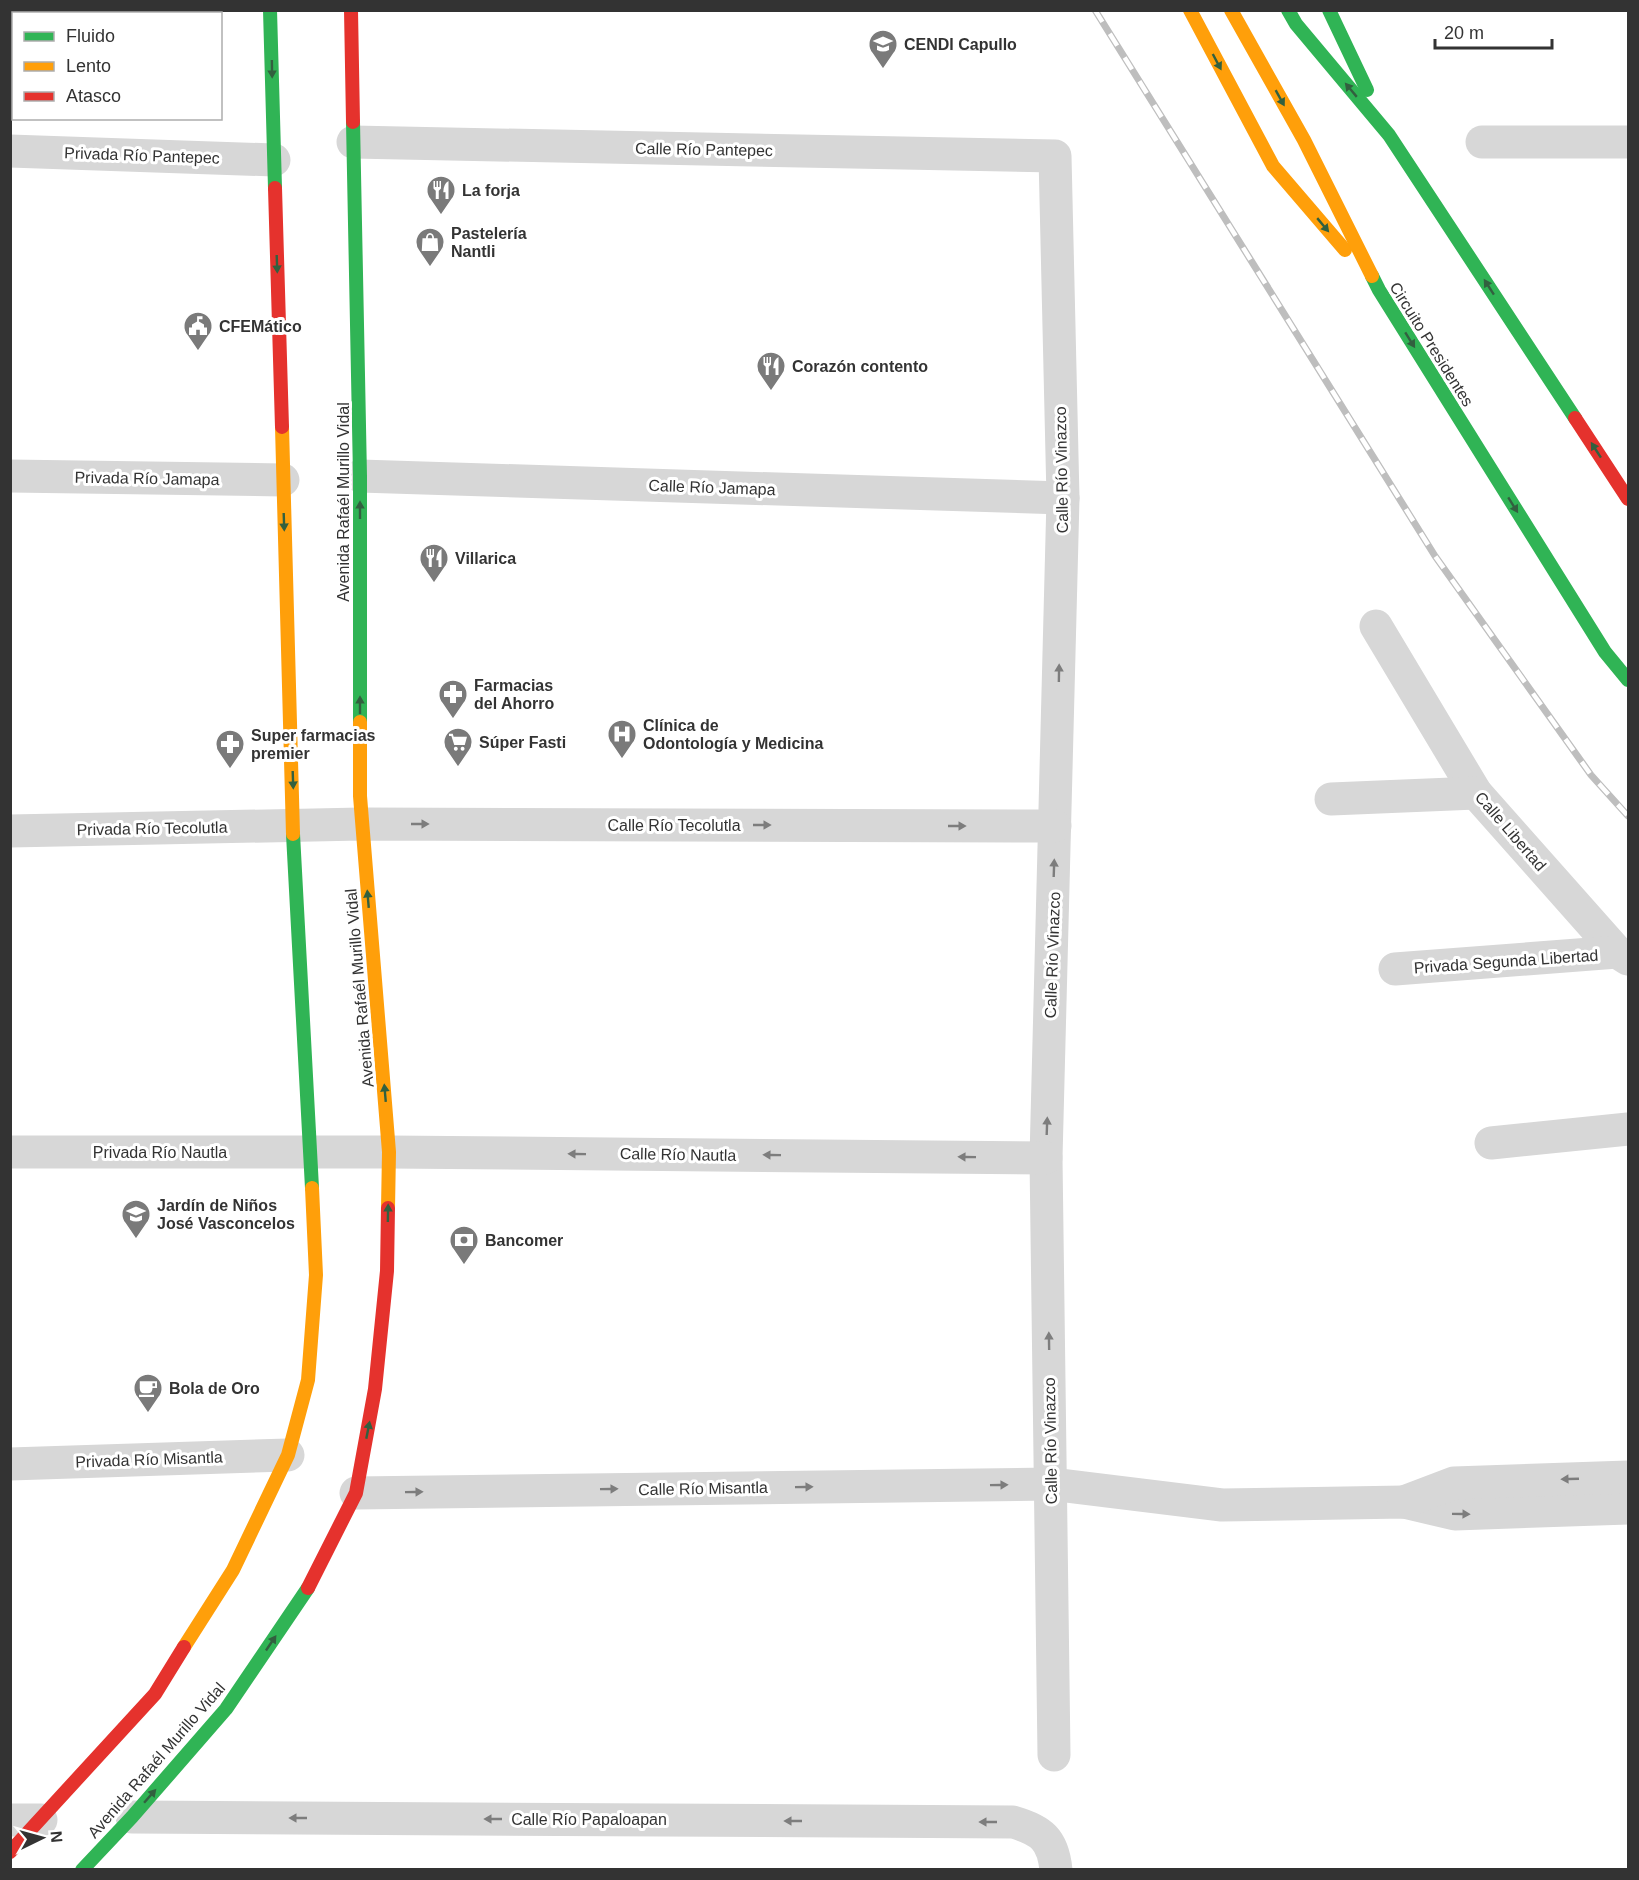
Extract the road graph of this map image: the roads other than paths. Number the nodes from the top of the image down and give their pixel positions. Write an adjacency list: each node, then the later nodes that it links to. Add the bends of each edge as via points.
1 (270, 10): 13 (main road, one-way to 13)
2 (351, 10): 8 (main road, Avenida Rafaél Murillo Vidal)
3 (1190, 10): 14 (main road, one-way to 14, via 1273,166)
4 (1231, 10): 14 (main road, Circuito Presidentes, one-way to 14, via 1304,140)
5 (1288, 10): 7 (main road, one-way to 5)
6 (1329, 10): 7 (main road)
7 (1389, 135): 19 (main road, one-way to 7)
8 (353, 142): 12 (street, Calle Río Pantepec); 16 (main road, Avenida Rafaél Murillo Vidal)
9 (1482, 142): 10 (street)
10 (1629, 142)
11 (10, 151): 13 (street, Privada Río Pantepec)
12 (1055, 156): 18 (street, Calle Río Vinazco)
13 (274, 160): 17 (main road, one-way to 17)
14 (1379, 290): 21 (main road, Circuito Presidentes, one-way to 21, via 1605,652)
15 (10, 476): 17 (street, Privada Río Jamapa)
16 (360, 476): 18 (street, Calle Río Jamapa); 24 (main road, Avenida Rafaél Murillo Vidal, one-way to 16)
17 (283, 480): 25 (main road, one-way to 25)
18 (1063, 498): 26 (street, Calle Río Vinazco, one-way to 18)
19 (1629, 499)
20 (1376, 626): 22 (street, Calle Libertad)
21 (1629, 680)
22 (1476, 793): 23 (street); 28 (street, Calle Libertad)
23 (1331, 799)
24 (362, 824): 25 (street, Calle Río Tecolutla); 26 (street, Calle Río Tecolutla, one-way to 26); 34 (main road, Avenida Rafaél Murillo Vidal, one-way to 24)
25 (293, 825): 27 (street, Privada Río Tecolutla); 33 (main road)
26 (1055, 826): 35 (street, Calle Río Vinazco, one-way to 26)
27 (10, 831)
28 (1623, 955): 29 (street, Privada Segunda Libertad)
29 (1395, 969)
30 (1629, 1129): 31 (street)
31 (1491, 1143)
32 (10, 1152): 33 (street, Privada Río Nautla)
33 (310, 1152): 34 (street, Calle Río Nautla); 36 (main road, via 316,1275 313,1322 308,1380)
34 (389, 1152): 35 (street, Calle Río Nautla, one-way to 34); 40 (main road, Avenida Rafaél Murillo Vidal, one-way to 34, via 375,1389 387,1271)
35 (1046, 1158): 39 (street, Calle Río Vinazco, one-way to 35)
36 (288, 1455): 37 (street, Privada Río Misantla); 45 (main road, via 233,1570 155,1694)
37 (10, 1464)
38 (1629, 1477): 41 (street, one-way to 41, via 1454,1483)
39 (1051, 1484): 40 (street, Calle Río Misantla, one-way to 39); 41 (street, Calle Río Misantla, via 1222,1505); 43 (street, Calle Río Vinazco)
40 (356, 1492): 44 (main road, Avenida Rafaél Murillo Vidal, one-way to 40, via 226,1709 306,1591)
41 (1404, 1502): 42 (street, one-way to 42, via 1455,1514)
42 (1629, 1508)
43 (1054, 1755)
44 (132, 1817): 47 (main road, Avenida Rafaél Murillo Vidal); 48 (street, Calle Río Papaloapan, one-way to 44, via 1044,1835 1013,1822)
45 (26, 1820): 46 (main road)
46 (10, 1852)
47 (82, 1869)
48 (1056, 1869)

